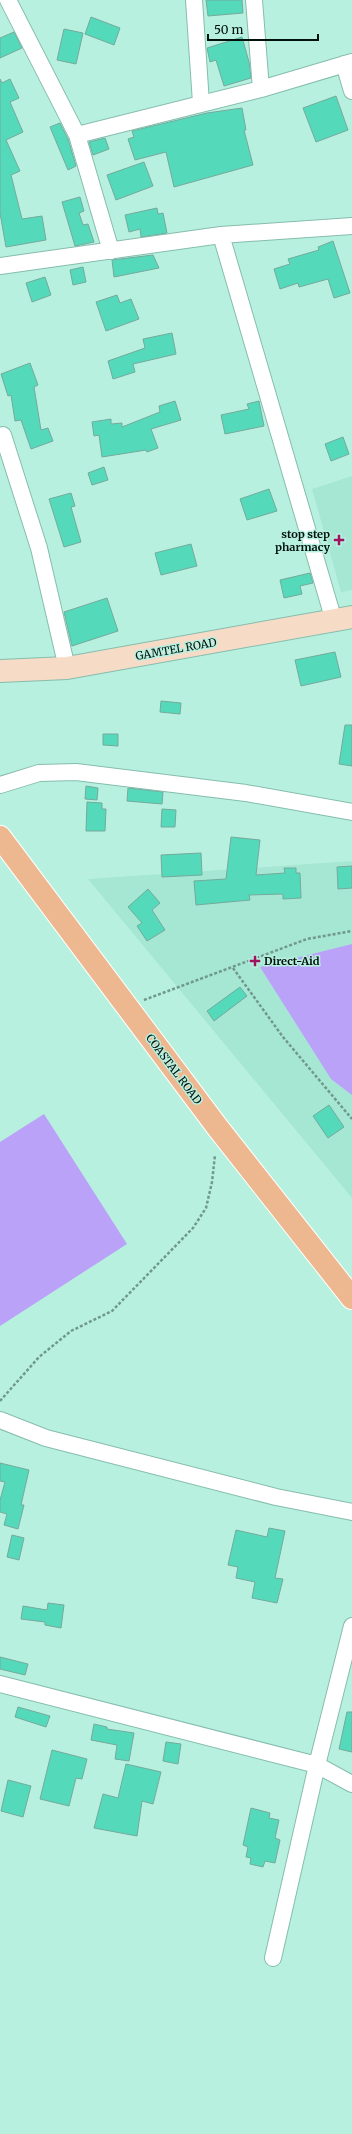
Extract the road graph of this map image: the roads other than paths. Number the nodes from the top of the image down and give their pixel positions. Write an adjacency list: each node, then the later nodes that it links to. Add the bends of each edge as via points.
1 (8, 0): 8 (street)
2 (194, 0): 7 (street)
3 (254, 0): 5 (street)
4 (348, 63): 5 (street); 6 (street)
5 (261, 89): 7 (street)
6 (352, 91)
7 (201, 103): 8 (street)
8 (77, 135): 11 (street)
9 (352, 226): 10 (street)
10 (221, 235): 11 (street); 14 (street)
11 (111, 251): 12 (street)
12 (0, 266)
13 (3, 435): 15 (street, via 39,548)
14 (343, 619): 15 (street, GAMTEL ROAD)
15 (67, 668): 16 (street, GAMTEL ROAD)
16 (0, 671)
17 (0, 785): 18 (street, via 39,773 76,772 246,793)
18 (352, 812)
19 (0, 837): 20 (main road, COASTAL ROAD, via 218,1128)
20 (352, 1298)
21 (0, 1420): 22 (street, via 46,1438 276,1496)
22 (352, 1512)
23 (352, 1626): 25 (street)
24 (0, 1684): 25 (street)
25 (317, 1765): 26 (street); 27 (street)
26 (352, 1784)
27 (273, 1958)

